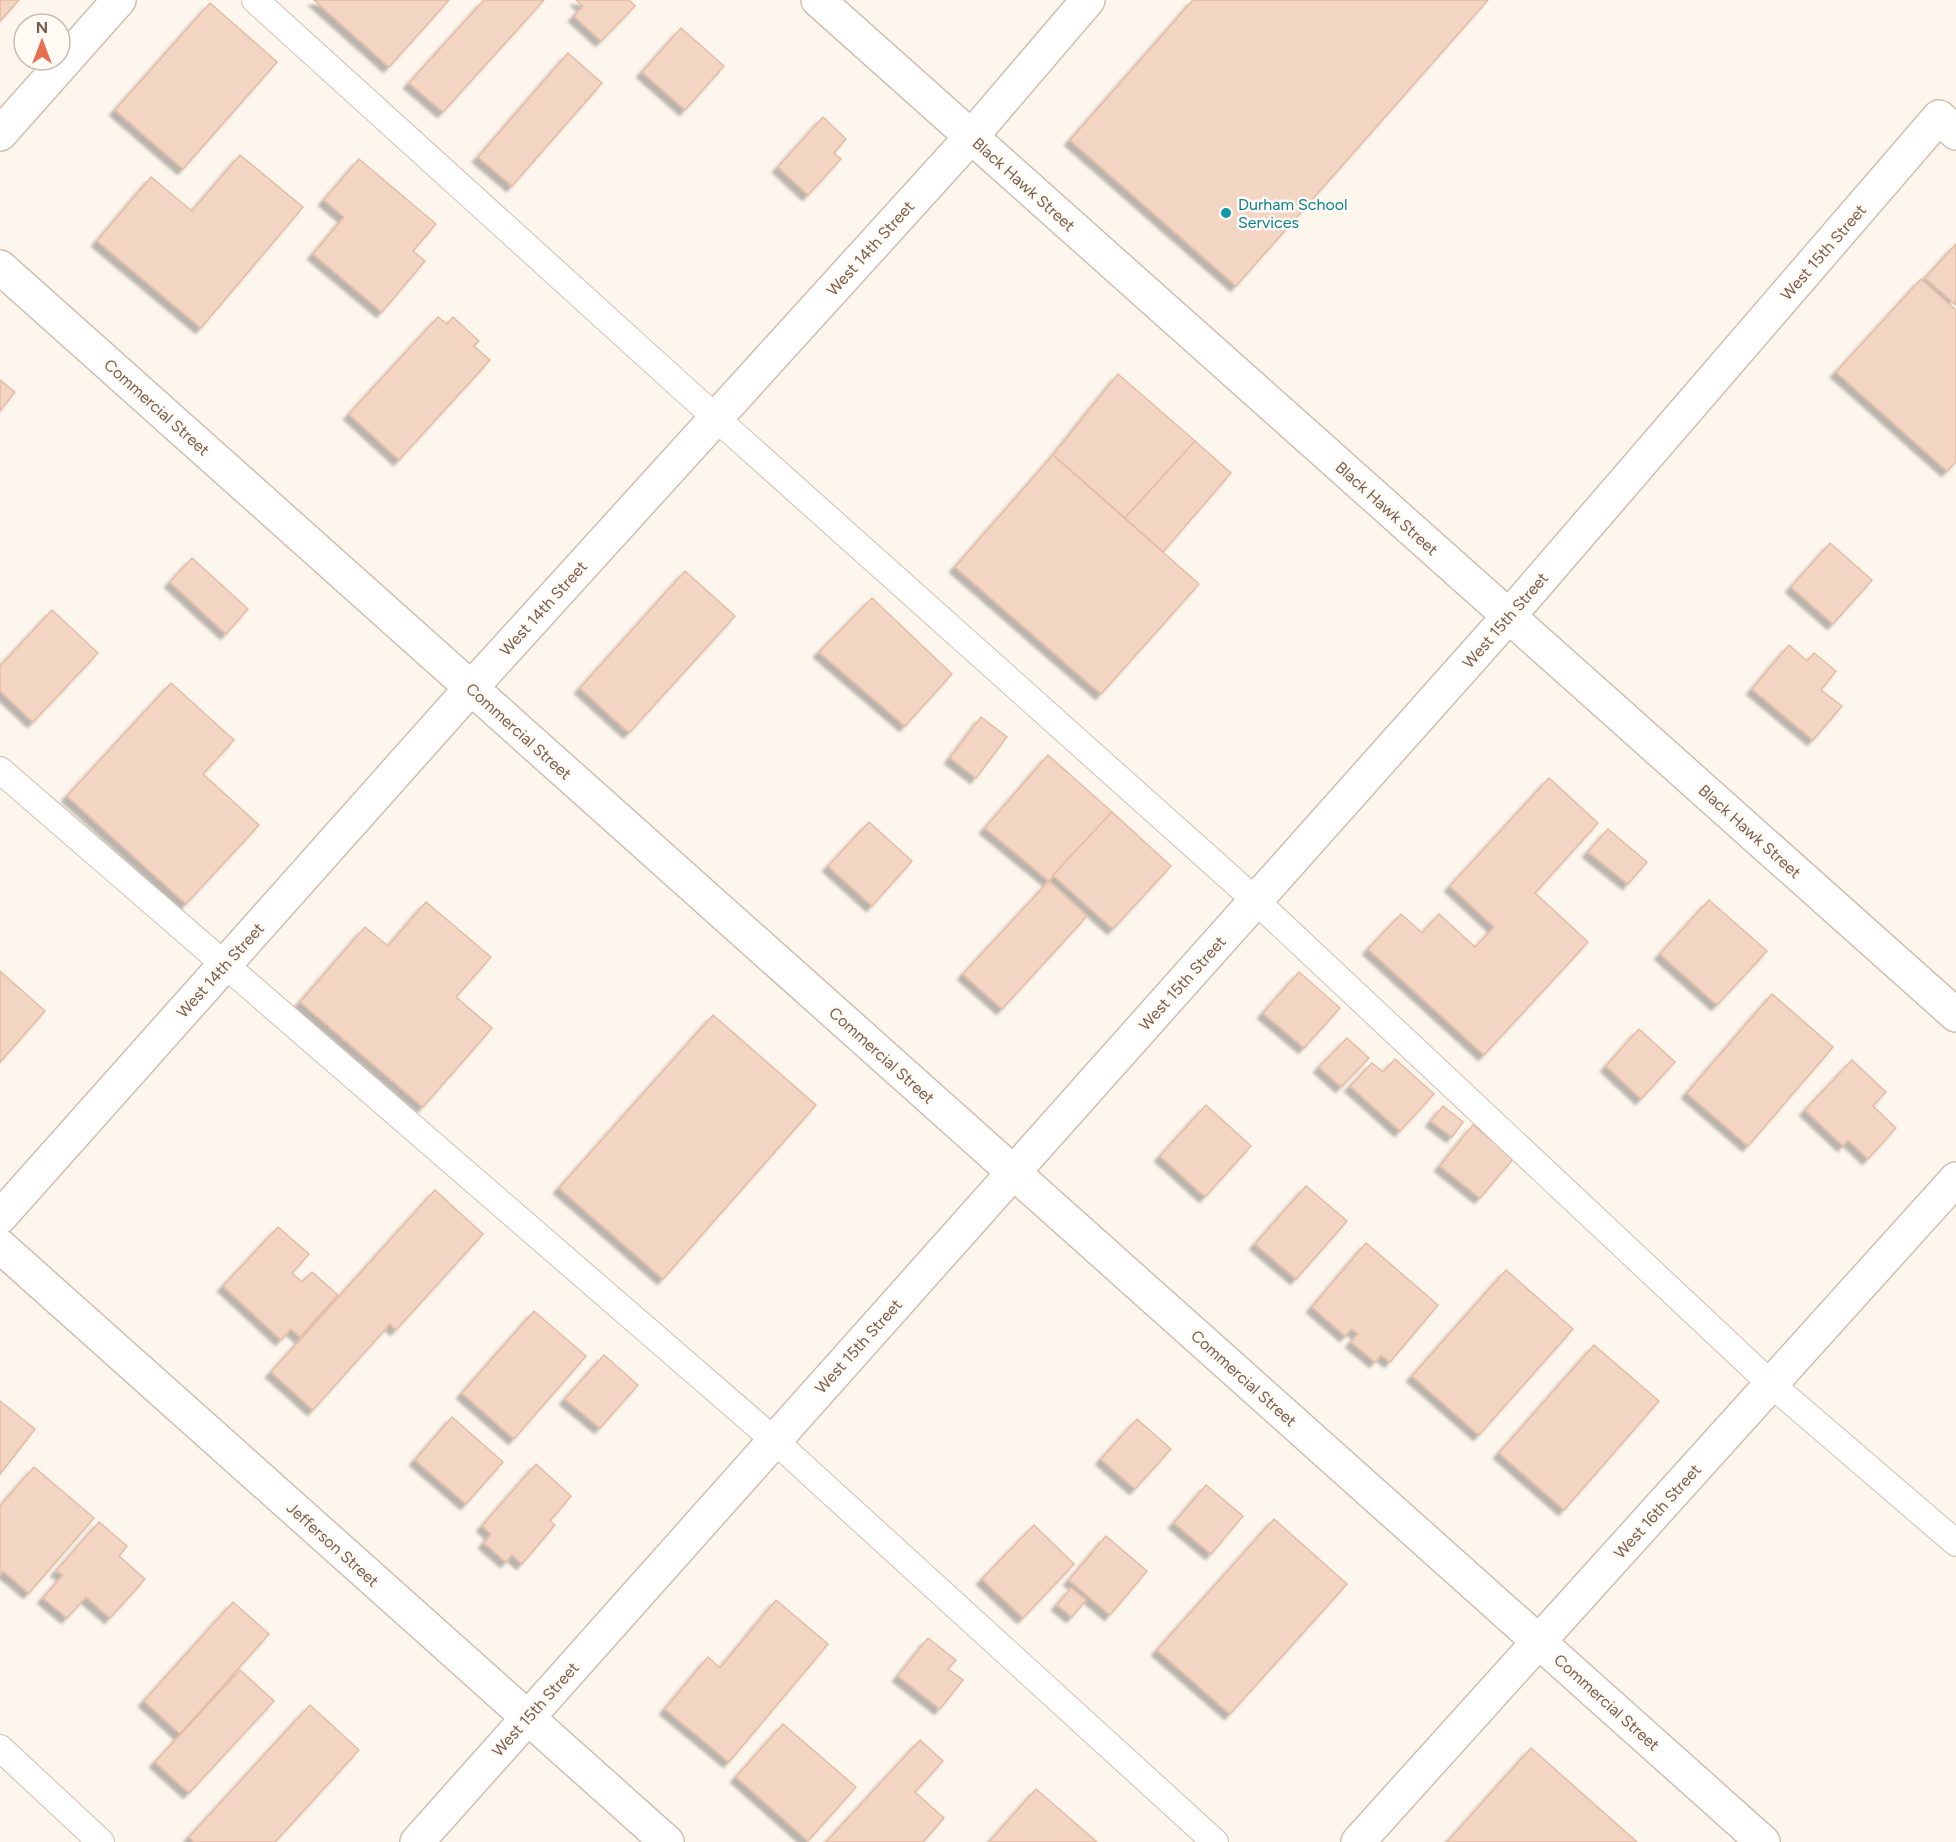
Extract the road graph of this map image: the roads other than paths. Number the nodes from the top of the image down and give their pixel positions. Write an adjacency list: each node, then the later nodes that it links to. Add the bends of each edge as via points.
1 (119, 0): 6 (street)
2 (255, 0): 9 (lane)
3 (818, 0): 7 (street, Black Hawk Street)
4 (1088, 0): 7 (street, West 14th Street)
5 (1947, 125): 10 (street, West 15th Street)
6 (0, 134)
7 (971, 137): 9 (street, West 14th Street); 10 (street, Black Hawk Street)
8 (0, 267): 11 (street, Commercial Street)
9 (716, 418): 11 (street, West 14th Street); 13 (lane)
10 (1509, 616): 13 (street, West 15th Street); 15 (street, Black Hawk Street)
11 (471, 688): 14 (street, West 14th Street); 16 (street, Commercial Street)
12 (0, 770): 14 (lane)
13 (1255, 900): 16 (street, West 15th Street); 20 (lane)
14 (224, 966): 18 (street, West 14th Street); 21 (lane)
15 (1956, 1015)
16 (1013, 1172): 21 (street, West 15th Street); 23 (street, Commercial Street)
17 (1956, 1179): 20 (street, West 16th Street)
18 (0, 1217)
19 (0, 1246): 24 (street, Jefferson Street)
20 (1771, 1384): 22 (lane); 23 (street, West 16th Street)
21 (774, 1440): 24 (street, West 15th Street); 29 (lane)
22 (1956, 1543)
23 (1539, 1641): 30 (street, West 16th Street); 31 (street, Commercial Street)
24 (527, 1718): 27 (street, West 15th Street); 28 (street, Jefferson Street)
25 (0, 1748): 26 (lane)
26 (101, 1842)
27 (417, 1842)
28 (667, 1842)
29 (1215, 1842)
30 (1358, 1842)
31 (1763, 1842)

